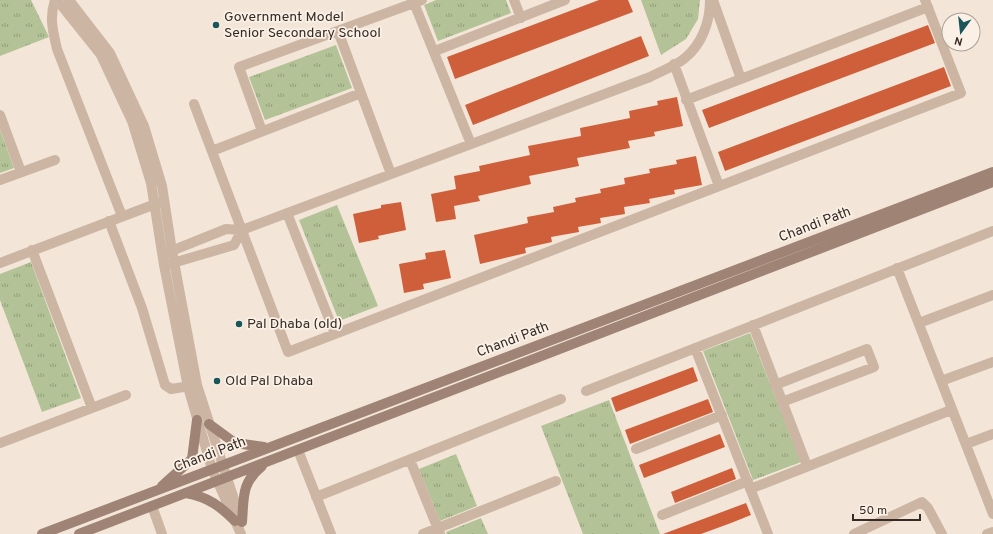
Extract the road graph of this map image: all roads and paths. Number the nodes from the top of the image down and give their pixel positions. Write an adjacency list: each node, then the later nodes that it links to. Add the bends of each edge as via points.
1 (56, 0): 29 (street, via 101,55 132,121 151,183); 31 (street, via 51,11 51,25 57,49)
2 (69, 0): 28 (street, via 110,53 144,126)
3 (514, 0): 9 (street)
4 (565, 0): 9 (street)
5 (710, 0): 12 (street, via 702,37 684,59)
6 (713, 0): 13 (street)
7 (418, 2): 10 (street); 11 (street)
8 (927, 4): 13 (street); 27 (street, via 961,93)
9 (521, 18): 11 (street)
10 (338, 31): 14 (street); 18 (street, via 239,67)
11 (435, 51): 19 (street)
12 (674, 64): 15 (street); 19 (street, via 650,77)
13 (741, 79): 15 (street)
14 (361, 93): 18 (street); 24 (street)
15 (686, 100): 27 (street)
16 (194, 104): 20 (street)
17 (0, 115): 22 (street)
18 (262, 131): 20 (street)
19 (471, 144): 24 (street)
20 (212, 151): 33 (street)
21 (55, 160): 22 (street)
22 (21, 172): 25 (street)
23 (993, 172): 62 (main road, Chandi Path)
24 (391, 174): 30 (street)
25 (0, 180)
26 (993, 182): 64 (main road, Chandi Path)
27 (719, 186): 44 (street)
28 (164, 201): 29 (street); 36 (street)
29 (154, 205): 31 (street); 36 (street)
30 (287, 213): 33 (street); 44 (street)
31 (122, 216): 32 (street)
32 (109, 221): 35 (street); 49 (street, via 135,286 165,385 171,390)
33 (242, 230): 36 (street, via 226,229); 38 (street, via 234,245); 44 (street, via 288,352)
34 (993, 231): 40 (street)
35 (32, 250): 37 (street); 54 (street)
36 (167, 252): 38 (street); 39 (street)
37 (0, 263)
38 (174, 263): 39 (street); 49 (street)
39 (164, 265): 49 (street)
40 (897, 268): 42 (street); 43 (street)
41 (993, 295): 42 (street)
42 (918, 324): 47 (street)
43 (753, 325): 45 (street); 48 (street)
44 (335, 334)
45 (695, 348): 50 (street); 56 (street)
46 (993, 362): 47 (street)
47 (941, 381): 55 (street)
48 (775, 385): 53 (street); 53 (street, via 867,349 874,367)
49 (192, 386): 57 (street); 58 (street)
50 (586, 391)
51 (126, 395): 54 (street)
52 (561, 399): 65 (street)
53 (782, 402): 68 (street)
54 (92, 408): 60 (street)
55 (951, 410): 61 (street); 68 (street)
56 (722, 415): 63 (street); 72 (street)
57 (197, 420): 69 (street); 73 (main road, via 192,459)
58 (209, 424): 62 (main road, via 235,443); 67 (street)
59 (993, 434): 61 (street)
60 (0, 443)
61 (966, 444): 77 (street)
62 (268, 448): 67 (main road, Chandi Path)
63 (636, 449)
64 (298, 450): 66 (main road, Chandi Path); 75 (street)
65 (410, 460): 75 (street); 80 (street)
66 (268, 461): 70 (main road, Chandi Path); 79 (main road, via 246,484)
67 (222, 465): 69 (main road, Chandi Path); 70 (street)
68 (806, 466): 72 (street)
69 (212, 470): 70 (street); 73 (main road, Chandi Path)
70 (222, 479): 74 (main road, Chandi Path); 79 (street)
71 (556, 481): 80 (street)
72 (749, 485): 78 (street); 89 (street)
73 (158, 490): 82 (main road, Chandi Path)
74 (186, 493): 76 (main road, Chandi Path); 79 (main road, via 215,503)
75 (316, 497): 87 (street)
76 (152, 506): 83 (main road, Chandi Path); 84 (street)
77 (993, 514)
78 (662, 515)
79 (238, 522): 85 (street); 86 (street)
80 (439, 531): 88 (street)
81 (993, 532): 92 (street)
82 (42, 534)
83 (79, 534)
84 (162, 534)
85 (241, 534)
86 (246, 534)
87 (331, 534)
88 (423, 534)
89 (768, 534)
90 (854, 534): 91 (street, via 922,502)
91 (942, 534)
92 (987, 534)

